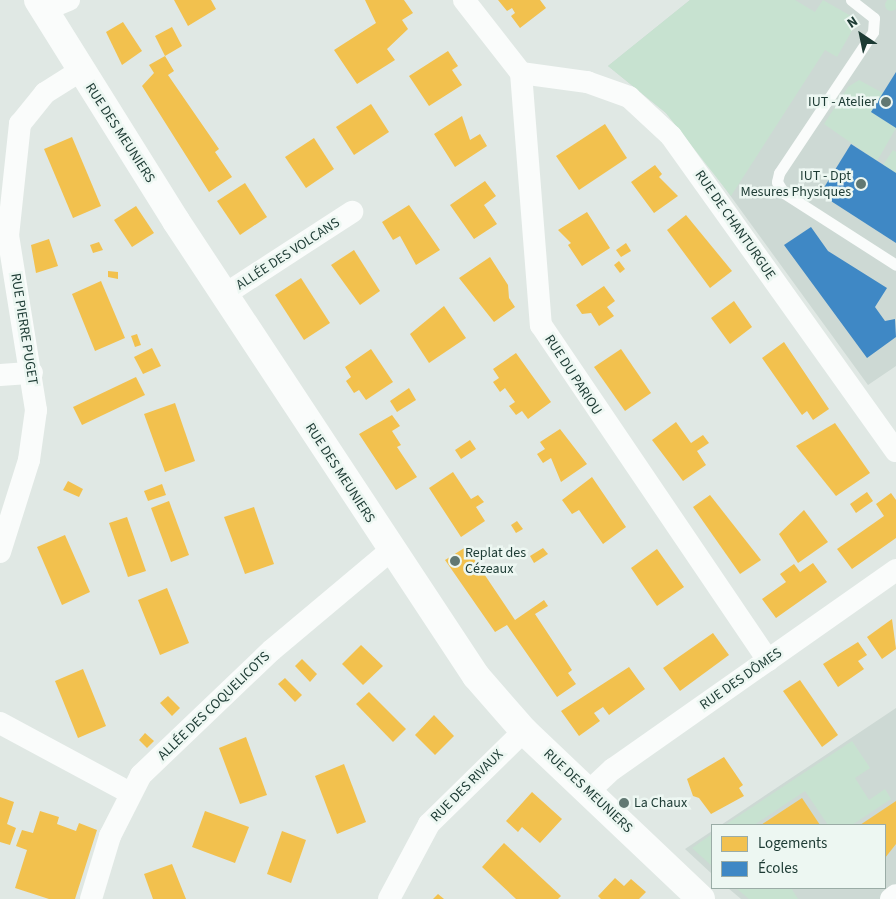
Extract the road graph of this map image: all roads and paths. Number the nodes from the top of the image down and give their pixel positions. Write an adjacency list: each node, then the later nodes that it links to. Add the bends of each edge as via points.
1 (69, 0): 4 (street)
2 (464, 0): 6 (street)
3 (851, 0): 8 (lane, via 874,18 873,32 779,173 777,182 784,193)
4 (41, 5): 5 (main road, RUE DES MEUNIERS)
5 (80, 71): 9 (main road, RUE DES MEUNIERS); 10 (street, RUE PIERRE PUGET, via 45,93 20,124 8,236)
6 (521, 74): 12 (street, RUE DE CHANTURGUE, via 587,82 629,97 671,136); 16 (street, RUE DU PARIOU, via 541,325)
7 (352, 212): 9 (street, ALLÉE DES VOLCANS)
8 (896, 265)
9 (224, 295): 13 (main road, RUE DES MEUNIERS)
10 (32, 374): 11 (street); 14 (street, RUE PIERRE PUGET, via 36,410 29,460)
11 (0, 375)
12 (896, 451)
13 (390, 551): 18 (main road, RUE DES MEUNIERS, via 476,676); 20 (street, ALLÉE DES COQUELICOTS, via 272,650 141,775)
14 (0, 552)
15 (896, 570): 16 (street, RUE DES DÔMES)
16 (768, 660): 19 (street, RUE DES DÔMES, via 613,769)
17 (0, 723): 20 (street)
18 (524, 731): 19 (main road, RUE DES MEUNIERS); 23 (street, RUE DES RIVAUX, via 429,824)
19 (588, 792): 24 (main road, RUE DES MEUNIERS)
20 (130, 793): 22 (street, ALLÉE DES COQUELICOTS, via 110,836)
21 (896, 895): 25 (street)
22 (91, 899)
23 (389, 899)
24 (701, 899)
25 (891, 899)

